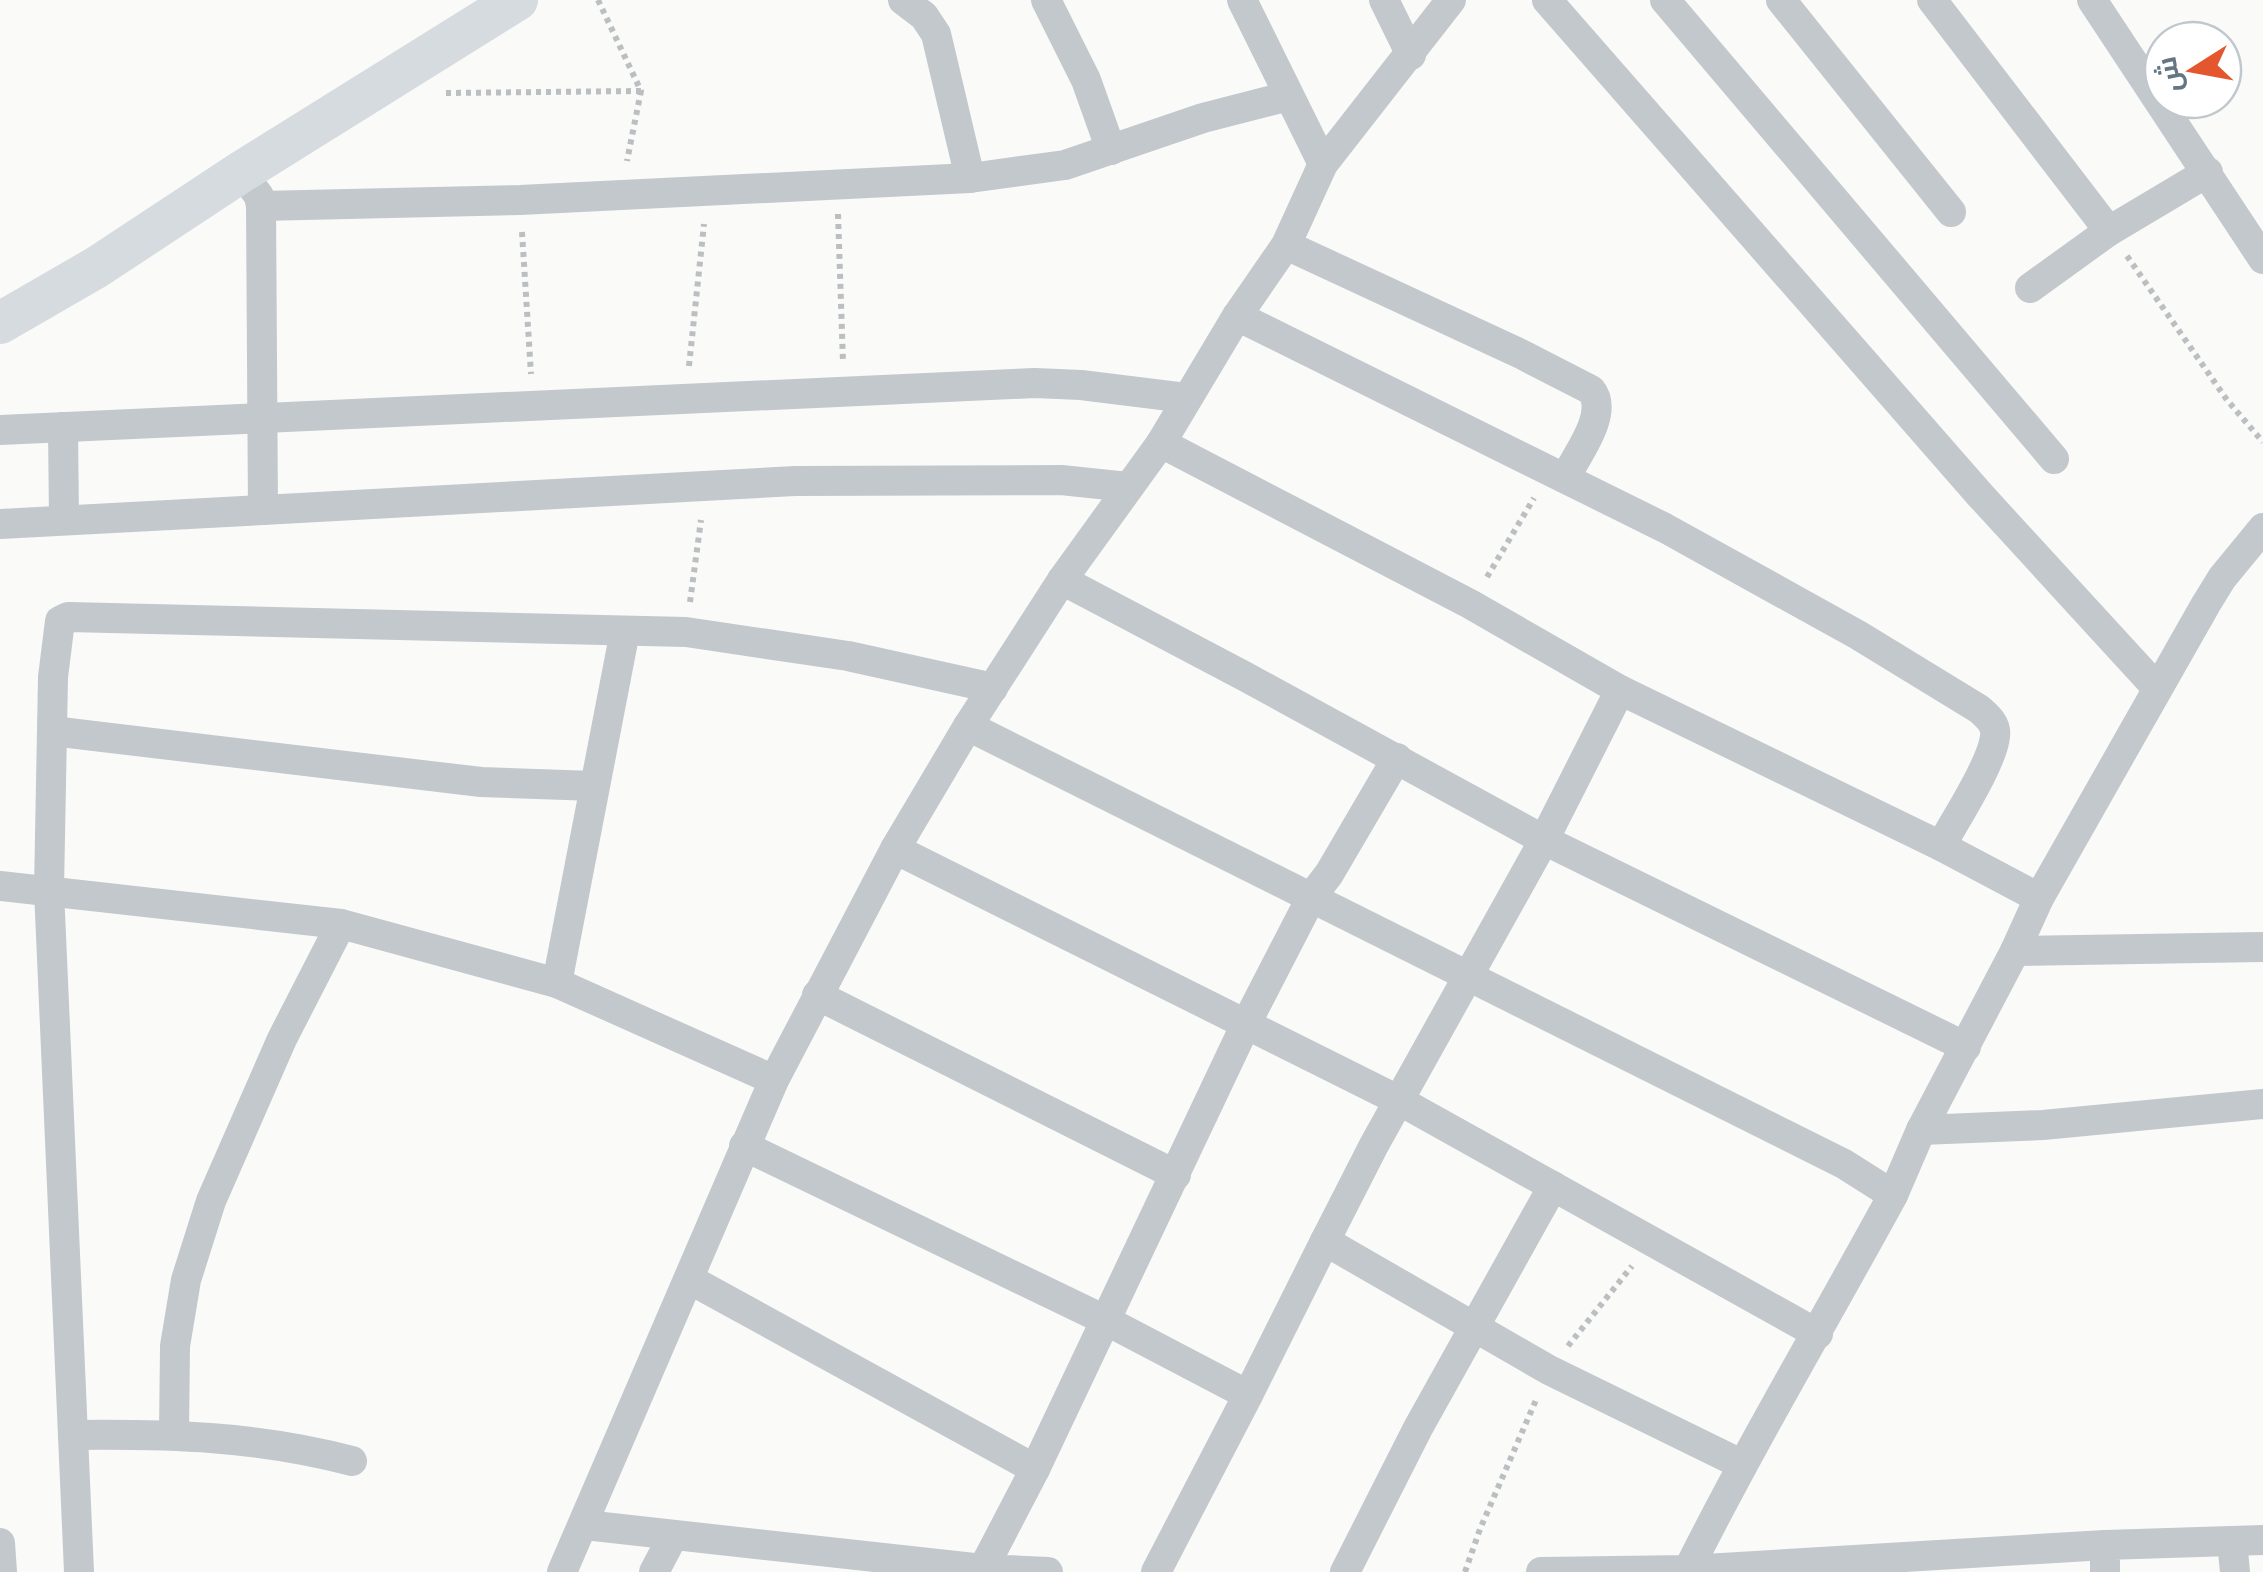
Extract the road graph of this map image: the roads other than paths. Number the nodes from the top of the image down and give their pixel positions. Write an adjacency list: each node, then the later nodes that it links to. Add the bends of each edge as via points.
1 (517, 0): 18 (main road)
2 (903, 0): 17 (street, via 936,34)
3 (1046, 0): 14 (street)
4 (1242, 0): 13 (street)
5 (1384, 0): 12 (street)
6 (1451, 0): 12 (street)
7 (1548, 0): 41 (street, via 1967,481)
8 (1664, 0): 31 (street)
9 (1781, 0): 19 (street)
10 (1932, 0): 20 (street)
11 (2092, 0): 16 (street)
12 (1411, 54): 15 (street)
13 (1289, 96): 14 (street); 15 (street)
14 (1111, 150): 17 (street, via 1065,165)
15 (1323, 164): 21 (street)
16 (2208, 172): 20 (street); 22 (street)
17 (970, 178): 18 (street, via 520,200)
18 (251, 189): 25 (main road); 27 (street)
19 (1951, 212)
20 (2109, 231): 23 (street)
21 (1286, 245): 24 (street); 32 (street, via 1590,390 1598,412)
22 (2263, 259)
23 (2030, 288)
24 (1237, 316): 26 (street); 32 (street)
25 (0, 324)
26 (1186, 398): 27 (street, via 1036,384); 30 (street)
27 (263, 419): 28 (street); 34 (street)
28 (63, 427): 29 (street); 35 (street)
29 (0, 430)
30 (1161, 443): 33 (street); 42 (street)
31 (2054, 459)
32 (1558, 475): 48 (street, via 1858,635 1988,717 1996,736)
33 (1128, 487): 34 (street, via 1061,480 795,480); 38 (street)
34 (264, 510): 35 (street)
35 (64, 520): 36 (street)
36 (0, 524)
37 (2263, 528): 41 (street, via 2222,578)
38 (1062, 580): 40 (street); 45 (street)
39 (625, 631): 40 (street, via 686,632 848,656); 44 (street, via 68,617 58,626); 46 (street)
40 (994, 688): 43 (street)
41 (2157, 688): 53 (street)
42 (1620, 690): 47 (street); 48 (street)
43 (968, 726): 49 (street); 52 (street)
44 (52, 732): 46 (street, via 481,782); 51 (street)
45 (1397, 758): 47 (street); 52 (street)
46 (594, 786): 58 (street)
47 (1544, 840): 57 (street); 61 (street)
48 (1942, 846): 53 (street)
49 (895, 849): 59 (street); 60 (street)
50 (0, 886): 51 (street)
51 (49, 890): 54 (street); 77 (street)
52 (1312, 896): 57 (street); 60 (street)
53 (2039, 898): 56 (street)
54 (341, 924): 58 (street); 76 (street, via 211,1200 186,1280 175,1346)
55 (2263, 947): 56 (street)
56 (2015, 951): 61 (street)
57 (1466, 976): 63 (street); 69 (street, via 1844,1164)
58 (557, 983): 62 (street)
59 (817, 995): 62 (street); 67 (street)
60 (1245, 1026): 63 (street); 67 (street)
61 (1966, 1047): 65 (street)
62 (774, 1080): 66 (street)
63 (1400, 1101): 68 (street); 70 (street)
64 (2263, 1104): 65 (street, via 2043,1126)
65 (1921, 1130): 69 (street)
66 (744, 1146): 71 (street); 72 (street)
67 (1176, 1175): 72 (street)
68 (1553, 1186): 73 (street); 74 (street)
69 (1893, 1195): 74 (street)
70 (1325, 1242): 73 (street); 75 (street)
71 (690, 1279): 80 (street); 81 (street)
72 (1104, 1320): 75 (street); 80 (street)
73 (1475, 1326): 79 (street); 95 (street)
74 (1818, 1334): 79 (street)
75 (1248, 1395): 94 (street)
76 (174, 1434): 77 (street); 78 (street, via 268,1442)
77 (73, 1435): 90 (street)
78 (352, 1461)
79 (1741, 1464): 88 (street)
80 (1036, 1469): 87 (street)
81 (585, 1525): 82 (street); 91 (street)
82 (673, 1536): 87 (street); 92 (street)
83 (2232, 1540): 84 (street); 86 (street); 97 (street)
84 (2263, 1540)
85 (0, 1543): 89 (street)
86 (2104, 1558): 88 (street)
87 (983, 1569): 93 (street)
88 (1688, 1570): 96 (street)
89 (2, 1572)
90 (78, 1572)
91 (562, 1572)
92 (654, 1572)
93 (1048, 1572)
94 (1156, 1572)
95 (1345, 1572)
96 (1542, 1572)
97 (2235, 1572)

